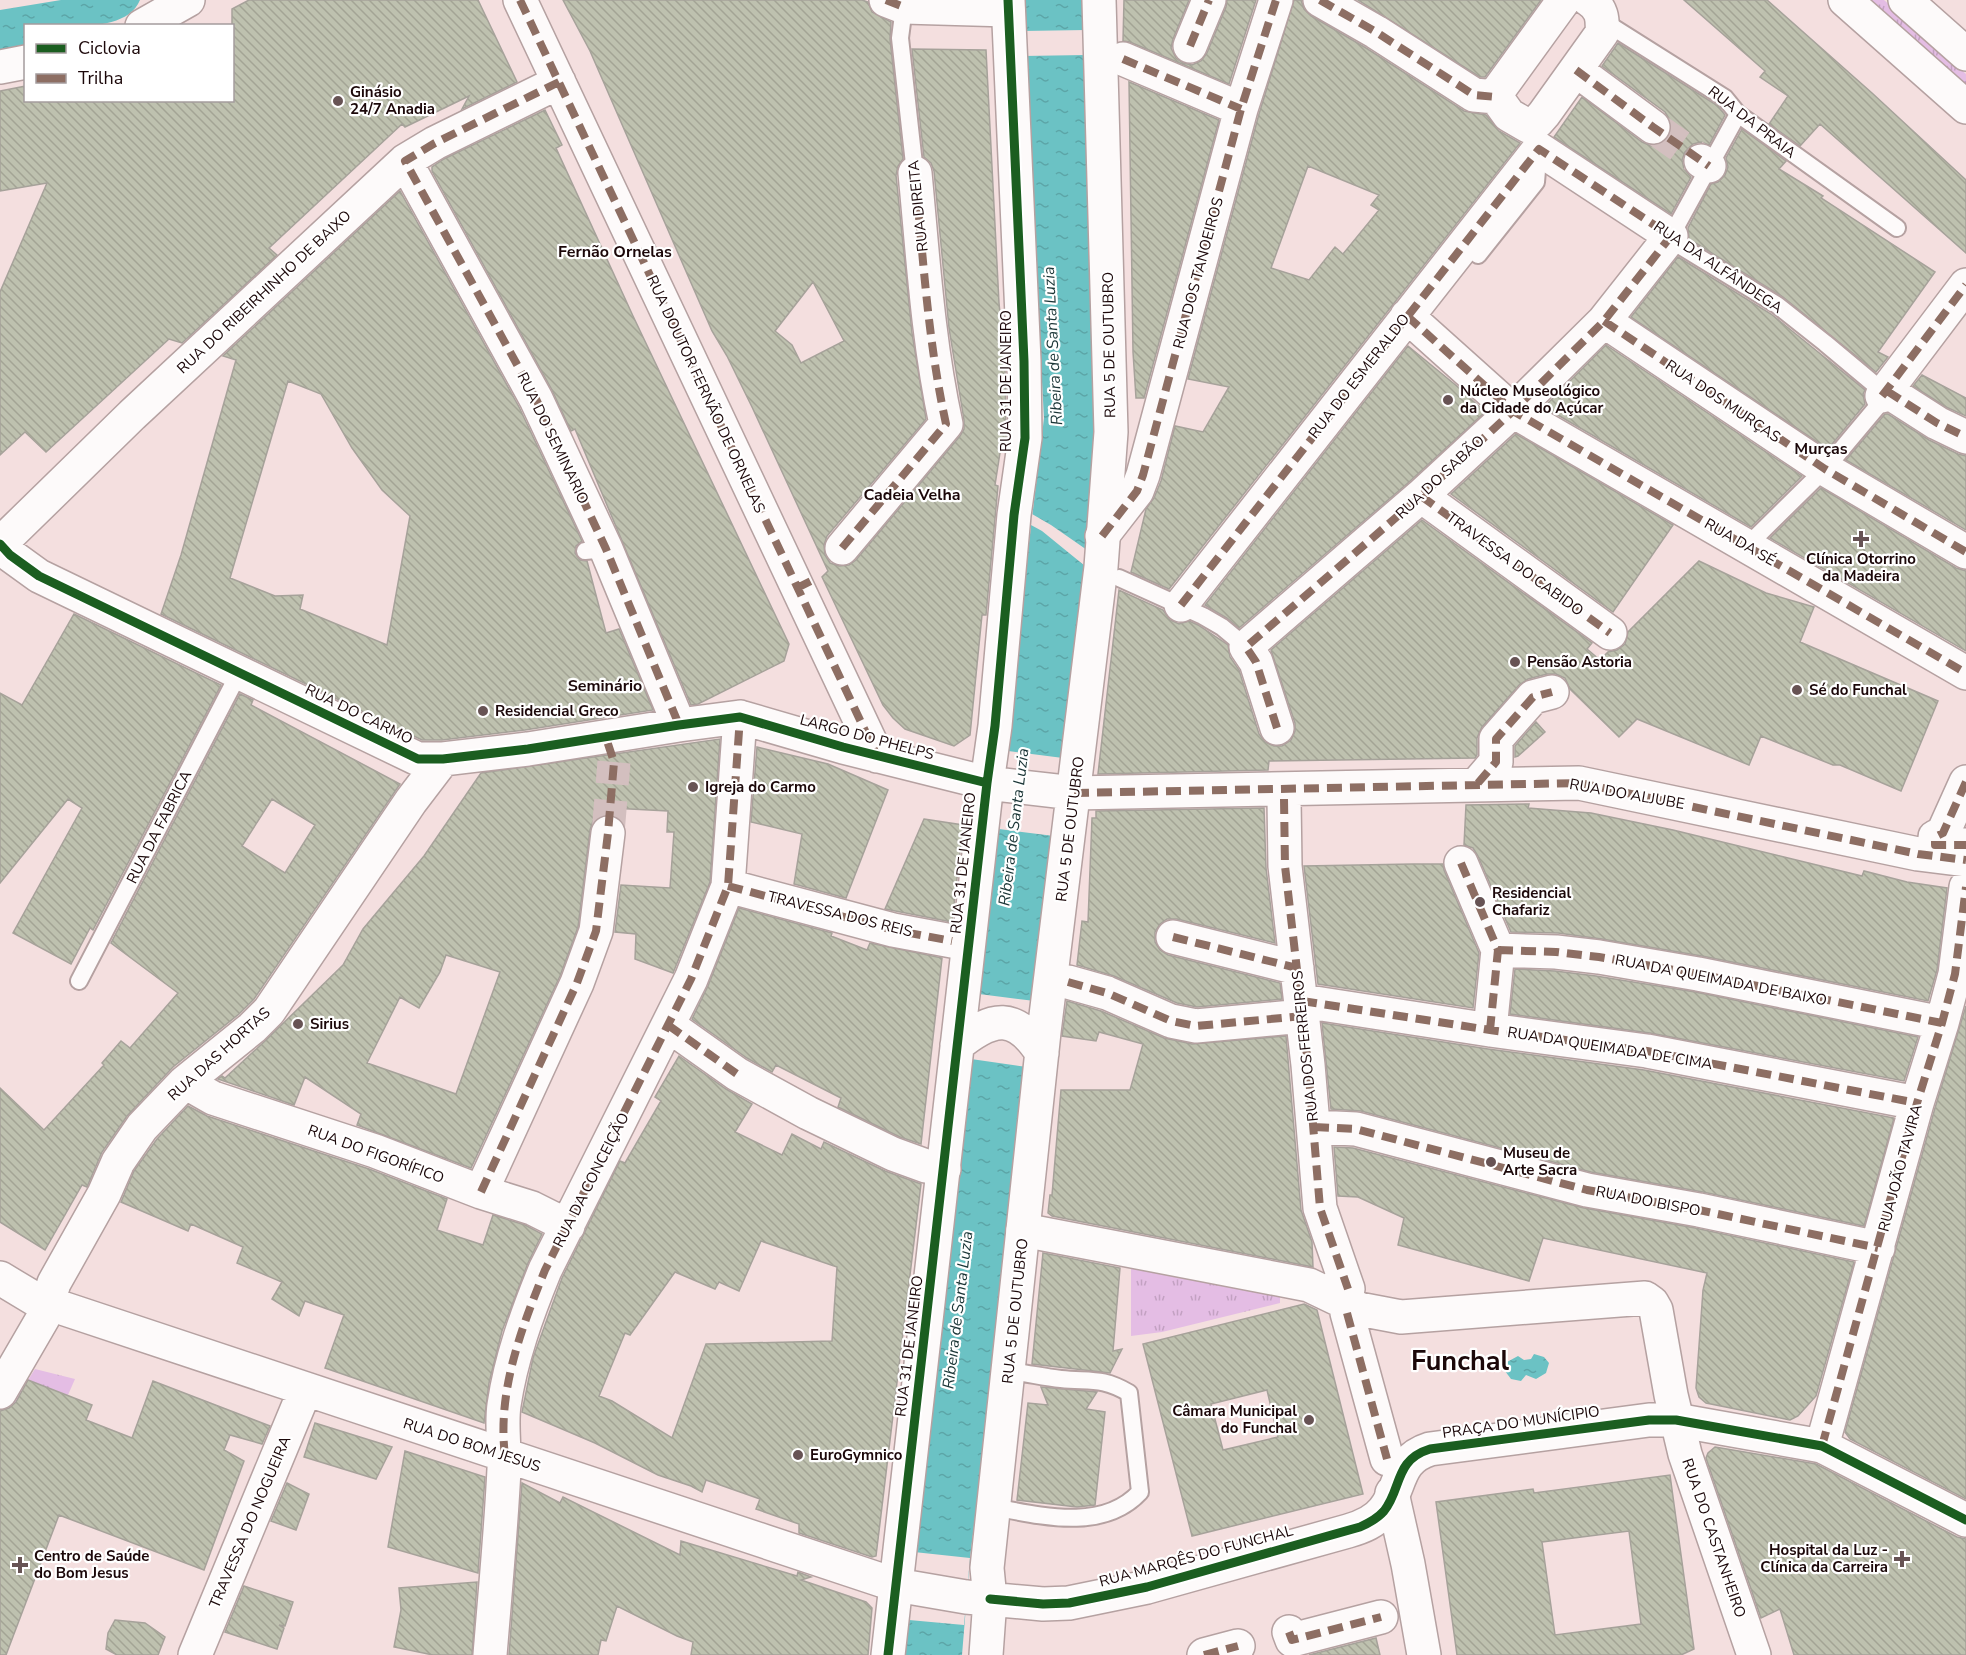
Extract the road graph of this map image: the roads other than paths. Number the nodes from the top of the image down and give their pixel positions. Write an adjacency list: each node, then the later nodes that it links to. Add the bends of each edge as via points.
1 (188, 0): 12 (street)
2 (520, 0): 19 (street, RUA DOUTOR FERNÃO DE ORNELAS)
3 (1099, 0): 39 (street, RUA 5 DE OUTUBRO, via 1111,432)
4 (1209, 0): 13 (street)
5 (1276, 0): 22 (street, RUA DOS TANOEIROS)
6 (1320, 0): 20 (street, via 1464,90)
7 (1845, 0): 21 (street)
8 (1905, 0): 14 (street)
9 (895, 3): 11 (street); 27 (lane, RUA DIREITA)
10 (1588, 4): 18 (street, RUA DO ESMERALDO, via 1602,33); 20 (street); 23 (lane, RUA DA PRAIA, via 1725,98)
11 (1008, 5): 58 (street, RUA 31 DE JANEIRO, via 1024,438 995,726)
12 (151, 12)
13 (1190, 46)
14 (1966, 54)
15 (1123, 59): 22 (street)
16 (24, 62): 17 (street)
17 (0, 67)
18 (1576, 70): 24 (street); 25 (street, RUA DO ESMERALDO, via 1538,122)
19 (559, 82): 26 (street, RUA DO RIBEIRHINHO DE BAIXO); 54 (street, RUA DOUTOR FERNÃO DE ORNELAS, via 807,583)
20 (1496, 97): 25 (street, RUA DA ALFÂNDEGA)
21 (1966, 107)
22 (1241, 110): 39 (street, RUA DOS TANOEIROS, via 1143,476 1137,491)
23 (1738, 114): 28 (lane, RUA DA PRAIA); 29 (lane, RUA DO SABÃO, via 1705,163)
24 (1653, 128)
25 (1533, 138): 29 (street, RUA DA ALFÂNDEGA); 30 (lane, via 1536,182); 32 (street, RUA DO ESMERALDO)
26 (405, 161): 40 (street, RUA DO RIBEIRHINHO DE BAIXO, via 132,415); 52 (street, RUA DO SEMINARIO, via 536,399 595,550)
27 (915, 173): 42 (street, RUA DIREITA, via 929,322 946,424)
28 (1897, 228)
29 (1671, 236): 33 (street, RUA DO SABÃO); 34 (lane, RUA DA ALFÂNDEGA, via 1674,242 1777,305)
30 (1478, 255)
31 (1966, 285): 34 (street)
32 (1407, 316): 35 (street, RUA DA SÉ); 45 (street, RUA DO ESMERALDO)
33 (1604, 321): 35 (street, RUA DO SABÃO); 37 (street, RUA DOS MURÇAS)
34 (1884, 396): 36 (street, RUA DA ALFÂNDEGA); 37 (lane)
35 (1513, 411): 38 (street, RUA DO SABÃO); 41 (street, RUA DA SÉ)
36 (1966, 438)
37 (1825, 469): 41 (lane); 43 (street, RUA DOS MURÇAS)
38 (1420, 496): 46 (street, TRAVESSA DO CABIDO); 47 (street, RUA DO SABÃO)
39 (1102, 536): 59 (street, RUA 5 DE OUTUBRO, via 1101,567)
40 (0, 544): 48 (street, RUA DO CARMO, via 39,576)
41 (1745, 545): 49 (street, RUA DA SÉ)
42 (842, 549)
43 (1966, 552)
44 (1119, 578): 45 (lane)
45 (1181, 605): 47 (lane, via 1222,627)
46 (1610, 633)
47 (1246, 647): 53 (street, via 1256,662)
48 (239, 673): 55 (street, RUA DO CARMO, via 418,759); 71 (lane, RUA DA FABRICA)
49 (1966, 673)
50 (1552, 692): 57 (street, via 1533,697 1496,739 1496,762)
51 (740, 717): 52 (street, RUA DO CARMO); 54 (street, LARGO DO PHELPS); 65 (street, RUA DA CONCEIÇÃO)
52 (680, 725): 55 (street, RUA DO CARMO, via 610,750)
53 (1277, 728)
54 (877, 756): 58 (street, LARGO DO PHELPS)
55 (443, 759): 79 (street, RUA DAS HORTAS, via 269,1011)
56 (1966, 782): 62 (street, via 1943,833 1935,837 1935,845)
57 (1478, 783): 59 (street, RUA DO ALJUBE); 63 (street, RUA DO ALJUBE, via 1579,783 1918,854)
58 (995, 784): 59 (street, LARGO DO PHELPS); 77 (street, RUA 31 DE JANEIRO)
59 (1066, 792): 78 (street, RUA 5 DE OUTUBRO)
60 (1284, 799): 70 (street, RUA DOS FERREIROS, via 1285,866)
61 (608, 833): 83 (street, via 596,931 588,954)
62 (1966, 845)
63 (1966, 860)
64 (1461, 863): 69 (street)
65 (728, 886): 68 (street, TRAVESSA DOS REIS, via 893,930); 75 (street, RUA DA CONCEIÇÃO)
66 (1966, 887): 74 (street, RUA JOÃO TAVIRA, via 1955,975)
67 (1173, 937): 70 (street)
68 (952, 941)
69 (1498, 950): 74 (street, RUA DA QUEIMADA DE BAIXO, via 1599,957); 76 (street)
70 (1297, 969): 73 (street, RUA DOS FERREIROS)
71 (79, 981)
72 (1068, 982): 73 (street, RUA DA QUEIMADA DE CIMA, via 1107,993 1171,1022 1196,1026)
73 (1302, 1008): 76 (street, RUA DA QUEIMADA DE CIMA); 81 (street, RUA DOS FERREIROS)
74 (1942, 1023): 80 (street, RUA JOÃO TAVIRA)
75 (668, 1025): 82 (street, via 737,1074 808,1113 893,1154); 84 (street, RUA DA CONCEIÇÃO)
76 (1490, 1030): 80 (street, RUA DA QUEIMADA DE CIMA, via 1647,1051)
77 (966, 1039): 78 (street, via 991,1024 1002,1023 1023,1029); 82 (street, RUA 31 DE JANEIRO)
78 (1037, 1045): 85 (street, RUA 5 DE OUTUBRO)
79 (185, 1082): 83 (street, RUA DO FIGORÍFICO, via 213,1098 375,1151); 88 (street, RUA DAS HORTAS, via 142,1127 118,1162 54,1283)
80 (1917, 1103): 86 (street, RUA JOÃO TAVIRA)
81 (1314, 1127): 86 (street, RUA DO BISPO, via 1356,1129 1587,1190); 95 (street, RUA DOS FERREIROS, via 1320,1208 1348,1301)
82 (945, 1169): 99 (street, RUA 31 DE JANEIRO)
83 (481, 1192): 84 (street, RUA DO FIGORÍFICO, via 532,1208)
84 (568, 1226): 94 (street, RUA DA CONCEIÇÃO, via 526,1315 514,1354 504,1406)
85 (1023, 1230): 89 (street, RUA 5 DE OUTUBRO); 92 (street, via 1309,1286 1359,1310 1401,1317 1646,1299 1656,1310)
86 (1878, 1248): 93 (street, RUA JOÃO TAVIRA)
87 (0, 1278): 88 (street, RUA DO BOM JESUS)
88 (48, 1303): 90 (street, RUA DO BOM JESUS); 91 (street, RUA DAS HORTAS)
89 (1008, 1371): 97 (street, RUA 5 DE OUTUBRO); 97 (lane, via 1100,1380 1130,1393 1140,1492 1130,1503 1082,1519)
90 (305, 1390): 94 (street, RUA DO BOM JESUS); 104 (street, TRAVESSA DO NOGUEIRA)
91 (0, 1392)
92 (1676, 1420): 93 (street, PRAÇA DO MUNÍCIPIO); 96 (street, PRAÇA DO MUNÍCIPIO, via 1629,1422 1430,1449 1411,1460); 110 (street, RUA DO CASTANHEIRO)
93 (1822, 1446): 98 (street, PRAÇA DO MUNÍCIPIO)
94 (505, 1456): 99 (street, RUA DO BOM JESUS); 105 (street, RUA DA CONCEIÇÃO)
95 (1387, 1459)
96 (1392, 1493): 100 (street, RUA MARQÊS DO FUNCHAL, via 1377,1518 1360,1527 1147,1587 1069,1603); 109 (street)
97 (994, 1507): 100 (street, RUA 5 DE OUTUBRO, via 987,1568)
98 (1966, 1520)
99 (904, 1586): 100 (street, RUA DO BOM JESUS); 106 (street, RUA 31 DE JANEIRO)
100 (978, 1598): 107 (street, RUA 5 DE OUTUBRO)
101 (1382, 1617): 102 (street, via 1292,1640)
102 (1289, 1632)
103 (1238, 1646): 108 (street)
104 (195, 1655)
105 (490, 1655)
106 (888, 1655)
107 (986, 1655)
108 (1204, 1655)
109 (1424, 1655)
110 (1754, 1655)

